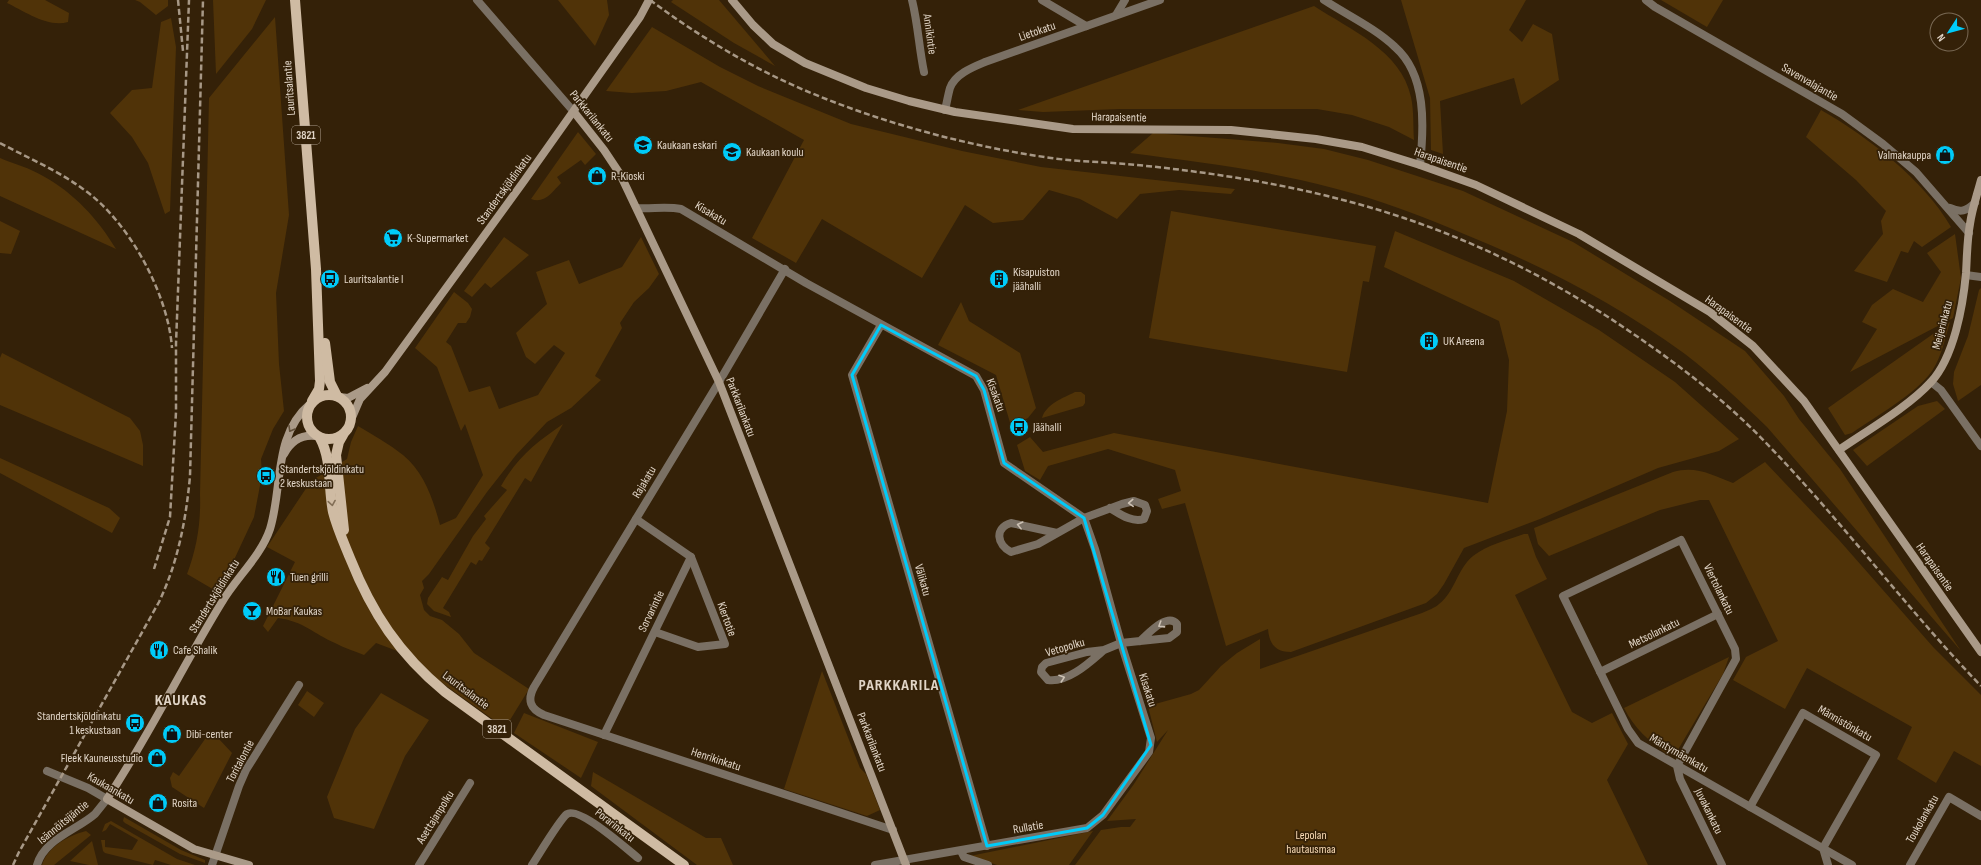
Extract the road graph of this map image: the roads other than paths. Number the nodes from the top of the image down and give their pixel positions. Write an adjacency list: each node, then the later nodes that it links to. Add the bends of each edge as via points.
1 (295, 0): 22 (main road, Lauritsalantie / 3821)
2 (477, 0): 15 (street, Parkkarilankatu)
3 (649, 0): 15 (street, Standertskjöldinkatu)
4 (732, 0): 14 (street, Harapaisentie, via 773,44 805,63 866,88)
5 (912, 0): 13 (street, Annikintie)
6 (1042, 0): 12 (street)
7 (1125, 0): 11 (street)
8 (1160, 0): 11 (street, Lietokatu)
9 (1324, 0): 16 (street, via 1392,44 1410,66 1421,96)
10 (1646, 0): 19 (street, Savenvalajantie, via 1842,114 1883,144 1915,172)
11 (1116, 15): 12 (street, Lietokatu)
12 (1086, 26): 14 (street, Lietokatu, via 969,69 951,86)
13 (924, 72)
14 (945, 110): 16 (street, Harapaisentie, via 1072,129 1231,130 1273,133 1362,147)
15 (574, 112): 20 (street, Parkkarilankatu, via 612,162); 29 (street, Standertskjöldinkatu, via 385,372)
16 (1420, 165): 36 (street, Harapaisentie, via 1476,185 1579,234 1710,312 1753,346 1799,395)
17 (1981, 180): 18 (street, Meijerinkatu)
18 (1975, 203): 19 (street, via 1967,210 1957,212); 21 (street, Meijerinkatu)
19 (1947, 206): 21 (street, Savenvalajantie)
20 (637, 208): 23 (street, Kisakatu, via 670,206 681,209); 27 (street, Parkkarilankatu)
21 (1969, 233): 24 (street, Meijerinkatu)
22 (316, 269): 30 (main road, Lauritsalantie / 3821, via 328,373); 31 (main road, Lauritsalantie / 3821, via 320,381 319,389)
23 (785, 269): 26 (street, Kisakatu); 27 (street, Rajakatu)
24 (1966, 275): 25 (street); 28 (street, Meijerinkatu, via 1951,346)
25 (1981, 277)
26 (881, 325): 39 (street, Kisakatu, via 976,376 984,390 1004,463); 63 (street, Välikatu, via 852,375)
27 (719, 382): 40 (street, Rajakatu); 62 (street, Parkkarilankatu)
28 (1931, 382): 35 (street, via 1941,390); 36 (street, Meijerinkatu, via 1914,398)
29 (370, 387): 30 (street, Standertskjöldinkatu, via 348,398); 32 (street, Standertskjöldinkatu, via 356,406)
30 (338, 397): 31 (main road, via 323,395); 32 (main road, via 349,408)
31 (311, 403): 34 (main road, via 307,410 307,422); 37 (street, Standertskjöldinkatu, one-way to 37, via 299,415 288,434)
32 (351, 420): 33 (main road)
33 (343, 435): 34 (main road, via 330,440); 42 (main road, Lauritsalantie / 3821, via 338,442 336,455 342,517)
34 (318, 437): 37 (street, Standertskjöldinkatu, via 304,436 294,441); 42 (main road, Lauritsalantie / 3821, one-way to 42, via 325,448 333,511)
35 (1981, 446)
36 (1839, 450): 50 (street, Harapaisentie)
37 (282, 458): 59 (street, Standertskjöldinkatu, via 269,530 222,602)
38 (1110, 508): 39 (street)
39 (1084, 518): 41 (street); 48 (street, Kisakatu, via 1096,549)
40 (636, 519): 43 (street); 53 (street, Rajakatu, via 531,692)
41 (1057, 533): 41 (street, one-way to 41, via 1011,523 1004,525 999,536 1002,545 1010,552 1038,544)
42 (350, 557): 74 (main road, Lauritsalantie / 3821, via 380,621 404,653 431,681)
43 (691, 557): 46 (street, Sorvarintie); 46 (street, Kiertotie, via 725,644 698,647)
44 (1562, 596): 45 (street, Viertolankatu, via 1681,540); 51 (street, Mäntymäenkatu)
45 (1718, 614): 51 (street, Metsolankatu); 56 (street, Viertolankatu, via 1735,649 1736,659)
46 (655, 632): 54 (street, Sorvarintie)
47 (1140, 641): 48 (street, Vetopolku)
48 (1121, 643): 49 (street, Vetopolku); 55 (street, Kisakatu, via 1151,738)
49 (1104, 650): 49 (street, Vetopolku, one-way to 49, via 1046,663 1041,672 1048,680 1060,679 1089,664)
50 (1981, 652)
51 (1600, 672): 56 (street, Mäntymäenkatu, via 1634,739)
52 (298, 684): 66 (street, Toritalontie, via 246,770)
53 (533, 708): 54 (street, Henrikinkatu, via 544,715)
54 (604, 736): 62 (street, Henrikinkatu)
55 (1149, 752): 63 (street, Rullatie, via 1103,815 1087,828)
56 (1677, 766): 60 (street, Mäntymäenkatu); 77 (street, Juvakankatu, via 1680,779)
57 (47, 771): 59 (street, Kaukaankatu, via 82,785)
58 (470, 783): 72 (street, Asettajanpolku)
59 (107, 799): 66 (street, Kaukaankatu, via 180,842); 69 (street, Isännöitsijäntie, via 95,814 52,844 43,853)
60 (1750, 807): 64 (street, Mäntymäenkatu); 64 (street, Männistönkatu, via 1803,713 1876,755)
61 (1981, 816): 80 (street, Toukolankatu, via 1949,797)
62 (893, 830): 68 (street, Parkkarilankatu)
63 (987, 846): 65 (street, Rullatie)
64 (1823, 848): 78 (street); 79 (street, Mäntymäenkatu)
65 (962, 854): 68 (street, Rullatie); 76 (street)
66 (215, 855): 70 (street, Toritalontie); 71 (street, Kaukaankatu)
67 (638, 858): 73 (street, Porarinkatu, via 584,816 572,813 567,814 561,821)
68 (906, 863): 75 (street, Rullatie)
69 (37, 865)
70 (212, 865)
71 (249, 865)
72 (419, 865)
73 (532, 865)
74 (684, 865)
75 (876, 865)
76 (988, 865)
77 (1722, 865)
78 (1828, 865)
79 (1852, 865)
80 (1910, 865)

